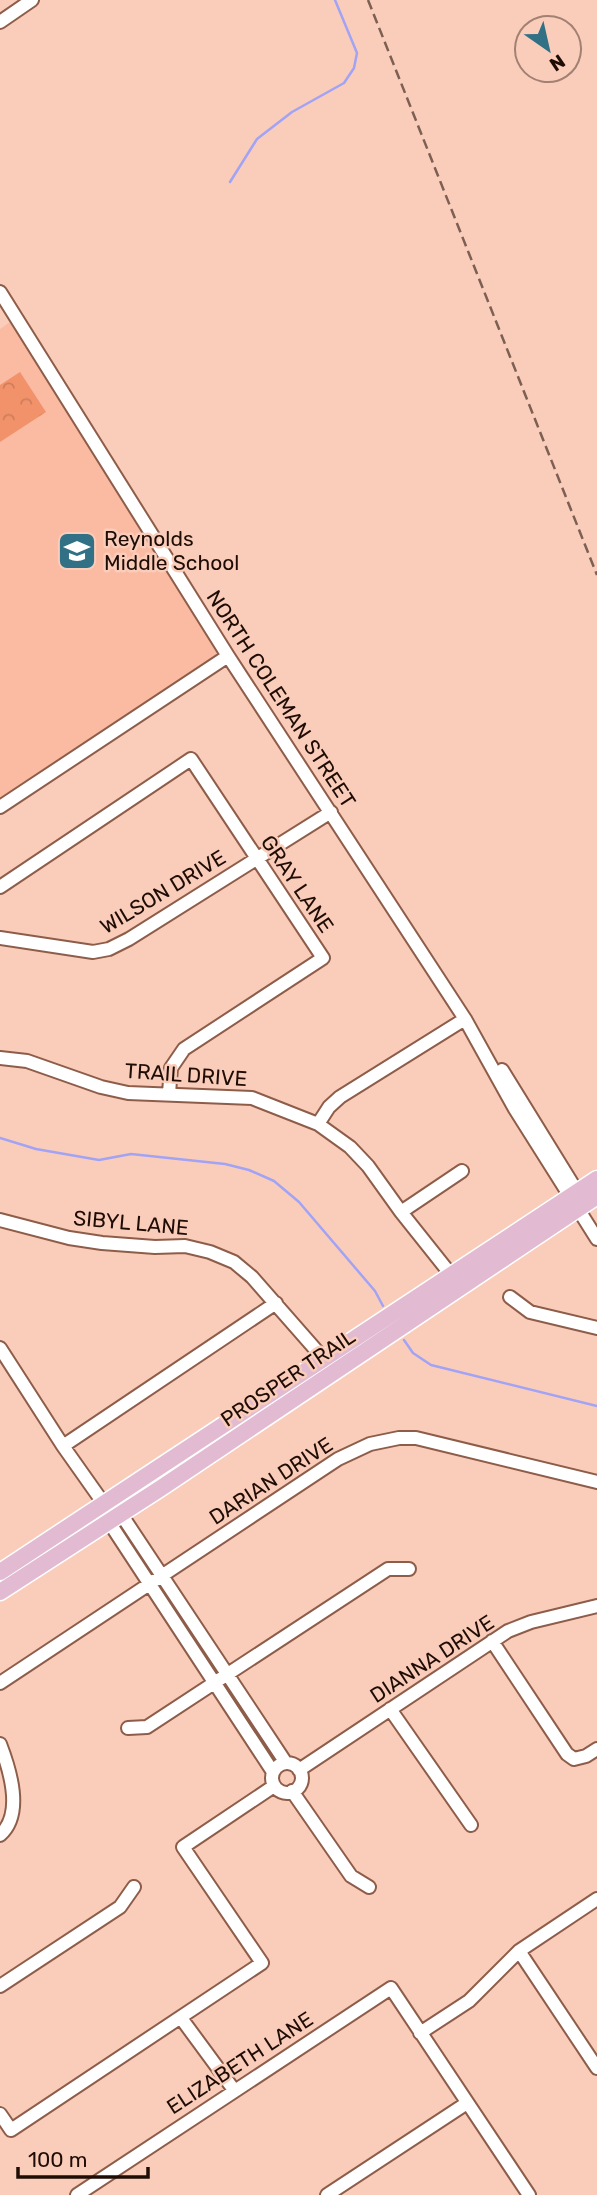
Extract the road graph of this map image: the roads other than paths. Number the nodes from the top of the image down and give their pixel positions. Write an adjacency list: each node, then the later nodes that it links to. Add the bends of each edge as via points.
1 (32, 0): 2 (street)
2 (0, 22)
3 (0, 292): 4 (street, NORTH COLEMAN STREET)
4 (4, 308): 5 (street, NORTH COLEMAN STREET)
5 (228, 656): 6 (street); 7 (street, NORTH COLEMAN STREET)
6 (0, 807)
7 (331, 812): 8 (street, WILSON DRIVE); 11 (street, NORTH COLEMAN STREET)
8 (257, 858): 9 (street, GRAY LANE, via 191,759); 10 (street, WILSON DRIVE, via 109,949 76,951); 13 (street, GRAY LANE, via 323,958 184,1049 171,1068)
9 (0, 887)
10 (0, 938)
11 (465, 1019): 14 (street, via 340,1097); 17 (street, NORTH COLEMAN STREET, via 515,1109)
12 (0, 1058): 13 (street, TRAIL DRIVE, via 27,1061 128,1093)
13 (169, 1093): 14 (street, TRAIL DRIVE, via 252,1098)
14 (318, 1124): 18 (street, TRAIL DRIVE, via 368,1166)
15 (462, 1171): 18 (street)
16 (597, 1179): 17 (main road, PROSPER TRAIL)
17 (582, 1200): 20 (street, NORTH COLEMAN STREET); 21 (street, NORTH COLEMAN STREET); 22 (main road, PROSPER TRAIL)
18 (401, 1212): 22 (street, TRAIL DRIVE)
19 (0, 1220): 24 (street, SIBYL LANE, via 69,1238 185,1246 210,1252 233,1262)
20 (597, 1223)
21 (597, 1238)
22 (456, 1282): 27 (main road, PROSPER TRAIL)
23 (510, 1297): 25 (street, via 530,1312)
24 (276, 1303): 27 (street, SIBYL LANE); 28 (street)
25 (597, 1328)
26 (0, 1348): 28 (street)
27 (330, 1366): 30 (main road, PROSPER TRAIL); 31 (main road, PROSPER TRAIL)
28 (63, 1446): 30 (street)
29 (597, 1482): 34 (street, DARIAN DRIVE, via 433,1441 384,1440 338,1459)
30 (104, 1504): 31 (street); 33 (main road, PROSPER TRAIL)
31 (115, 1518): 34 (street); 35 (street); 36 (main road, PROSPER TRAIL)
32 (409, 1569): 39 (street, via 388,1569)
33 (0, 1572)
34 (161, 1576): 35 (street, DARIAN DRIVE); 39 (street)
35 (149, 1584): 39 (street); 40 (street, DARIAN DRIVE)
36 (0, 1592)
37 (597, 1606): 38 (street, DIANNA DRIVE, via 531,1622)
38 (492, 1642): 41 (street, DIANNA DRIVE); 44 (street, via 567,1754 575,1759)
39 (220, 1679): 42 (street, via 147,1727); 45 (street); 47 (street)
40 (0, 1683)
41 (390, 1709): 46 (street, DIANNA DRIVE); 50 (street)
42 (128, 1728)
43 (0, 1744): 51 (street, via 12,1791 12,1816)
44 (597, 1749)
45 (286, 1763): 46 (street); 47 (street)
46 (299, 1770): 49 (street, via 301,1780)
47 (273, 1772): 48 (street)
48 (274, 1786): 49 (street, via 282,1792); 57 (street, via 183,1847 262,1963)
49 (292, 1791): 52 (street, via 351,1876)
50 (471, 1825)
51 (4, 1831)
52 (369, 1886)
53 (134, 1887): 56 (street, via 120,1907)
54 (597, 1899): 55 (street)
55 (519, 1951): 58 (street, via 469,2001); 59 (street)
56 (0, 1986)
57 (181, 2018): 61 (street); 63 (street, via 11,2130)
58 (420, 2033): 61 (street, ELIZABETH LANE, via 391,1988); 62 (street)
59 (593, 2054): 60 (street)
60 (597, 2068)
61 (234, 2090): 64 (street, ELIZABETH LANE)
62 (467, 2103): 65 (street); 66 (street)
63 (0, 2114)
64 (77, 2195)
65 (327, 2195)
66 (529, 2195)

